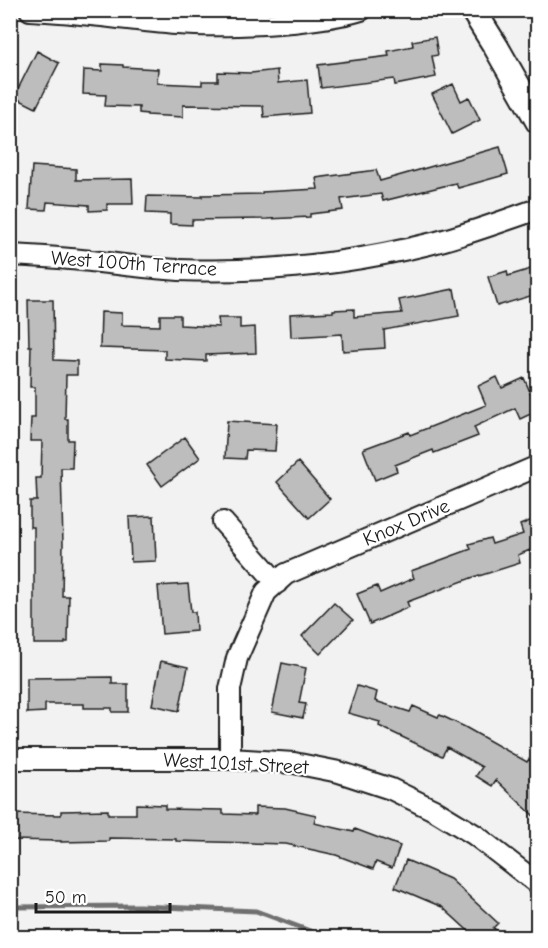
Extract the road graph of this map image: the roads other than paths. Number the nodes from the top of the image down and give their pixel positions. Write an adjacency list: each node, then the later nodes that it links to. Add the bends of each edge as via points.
1 (30, 10): 2 (street, via 232,26 315,19)
2 (361, 10)
3 (473, 10): 4 (street)
4 (537, 121)
5 (537, 209): 6 (street, West 100th Terrace, via 428,244 303,266 181,270)
6 (10, 255)
7 (537, 466): 9 (street, Knox Drive, via 286,574)
8 (223, 522): 9 (street)
9 (277, 583): 11 (street, Knox Drive, via 266,592 237,658 230,690)
10 (10, 759): 11 (street, West 101st Street)
11 (231, 759): 12 (street, West 101st Street, via 294,763 392,789 475,835)
12 (537, 884)

